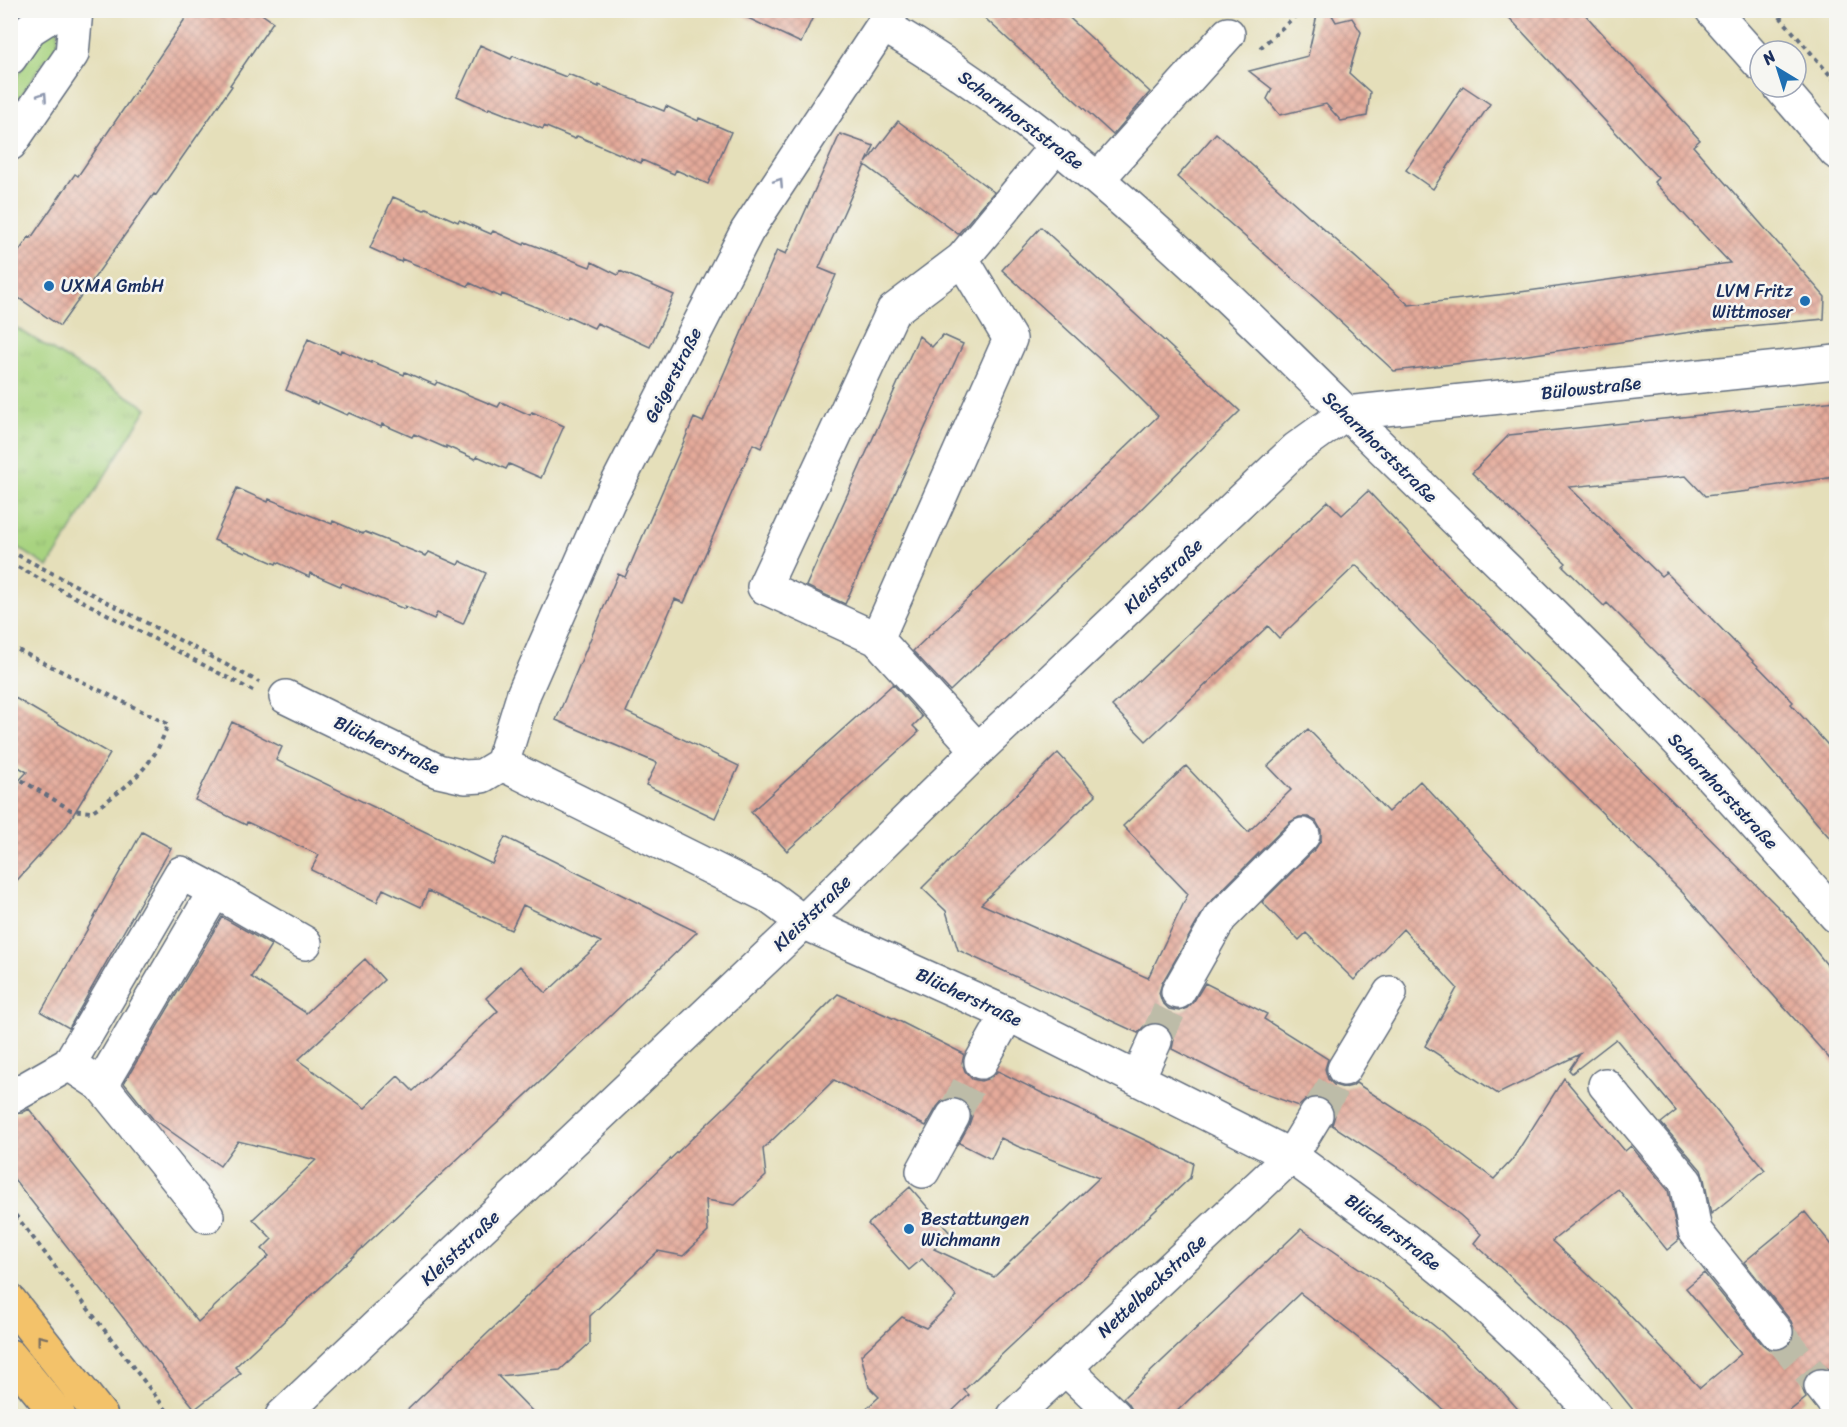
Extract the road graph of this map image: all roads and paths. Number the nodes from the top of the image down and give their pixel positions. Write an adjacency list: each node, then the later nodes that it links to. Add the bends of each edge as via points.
1 (60, 10): 9 (street, via 30,29)
2 (76, 10): 12 (street, one-way to 2, via 72,54)
3 (1302, 10): 7 (path, via 1254,53)
4 (1712, 10): 8 (street)
5 (1774, 10): 10 (path)
6 (888, 18): 13 (street, Scharnhorststraße); 25 (street, Geigerstraße, one-way to 6, via 524,693 608,502 747,231)
7 (1228, 34): 15 (street)
8 (1748, 50)
9 (10, 58)
10 (1836, 81)
11 (1790, 99): 14 (street)
12 (10, 144)
13 (1057, 145): 15 (street, Scharnhorststraße); 16 (street)
14 (1836, 152)
15 (1098, 179): 18 (street, Scharnhorststraße, via 1214,283)
16 (962, 259): 21 (street, via 1010,339); 21 (street, via 893,311 765,587)
17 (1836, 362): 18 (street, Bülowstraße)
18 (1346, 413): 24 (street, Kleiststraße, via 1296,449); 29 (street, Scharnhorststraße, via 1651,712)
19 (10, 551): 23 (path)
20 (10, 563): 23 (path, via 252,691)
21 (877, 639): 24 (street)
22 (10, 646): 26 (path, via 168,724 157,750 139,774 91,812 71,810 18,778)
23 (286, 697): 25 (street, Blücherstraße, via 438,771 482,776)
24 (978, 750): 30 (street, Kleiststraße)
25 (501, 764): 30 (street, Blücherstraße, via 768,896)
26 (10, 781)
27 (1303, 835): 32 (street, via 1220,918)
28 (216, 891): 31 (street); 37 (street, via 181,873); 40 (street)
29 (1836, 916)
30 (803, 922): 34 (street, Blücherstraße); 56 (street, Kleiststraße)
31 (305, 943)
32 (1178, 992)
33 (1390, 993): 38 (street)
34 (1008, 1014): 36 (street); 39 (street, Blücherstraße)
35 (1155, 1041): 39 (street)
36 (981, 1062)
37 (69, 1064): 40 (street); 42 (street)
38 (1344, 1069)
39 (1138, 1078): 45 (street, Blücherstraße)
40 (101, 1085): 48 (street)
41 (1605, 1085): 50 (street, via 1686,1182 1695,1231)
42 (13, 1096)
43 (1316, 1115): 45 (street, Nettelbeckstraße)
44 (953, 1116): 46 (street)
45 (1291, 1156): 52 (street, Nettelbeckstraße); 59 (street, Blücherstraße, via 1475,1296)
46 (923, 1171)
47 (10, 1208): 55 (path)
48 (207, 1216)
49 (10, 1301): 54 (main road, one-way to 49)
50 (1776, 1332)
51 (10, 1356): 53 (main road)
52 (1065, 1368): 57 (street, Nettelbeckstraße); 58 (street)
53 (59, 1416)
54 (101, 1416)
55 (171, 1416)
56 (282, 1416)
57 (1014, 1416)
58 (1115, 1416)
59 (1595, 1416)

